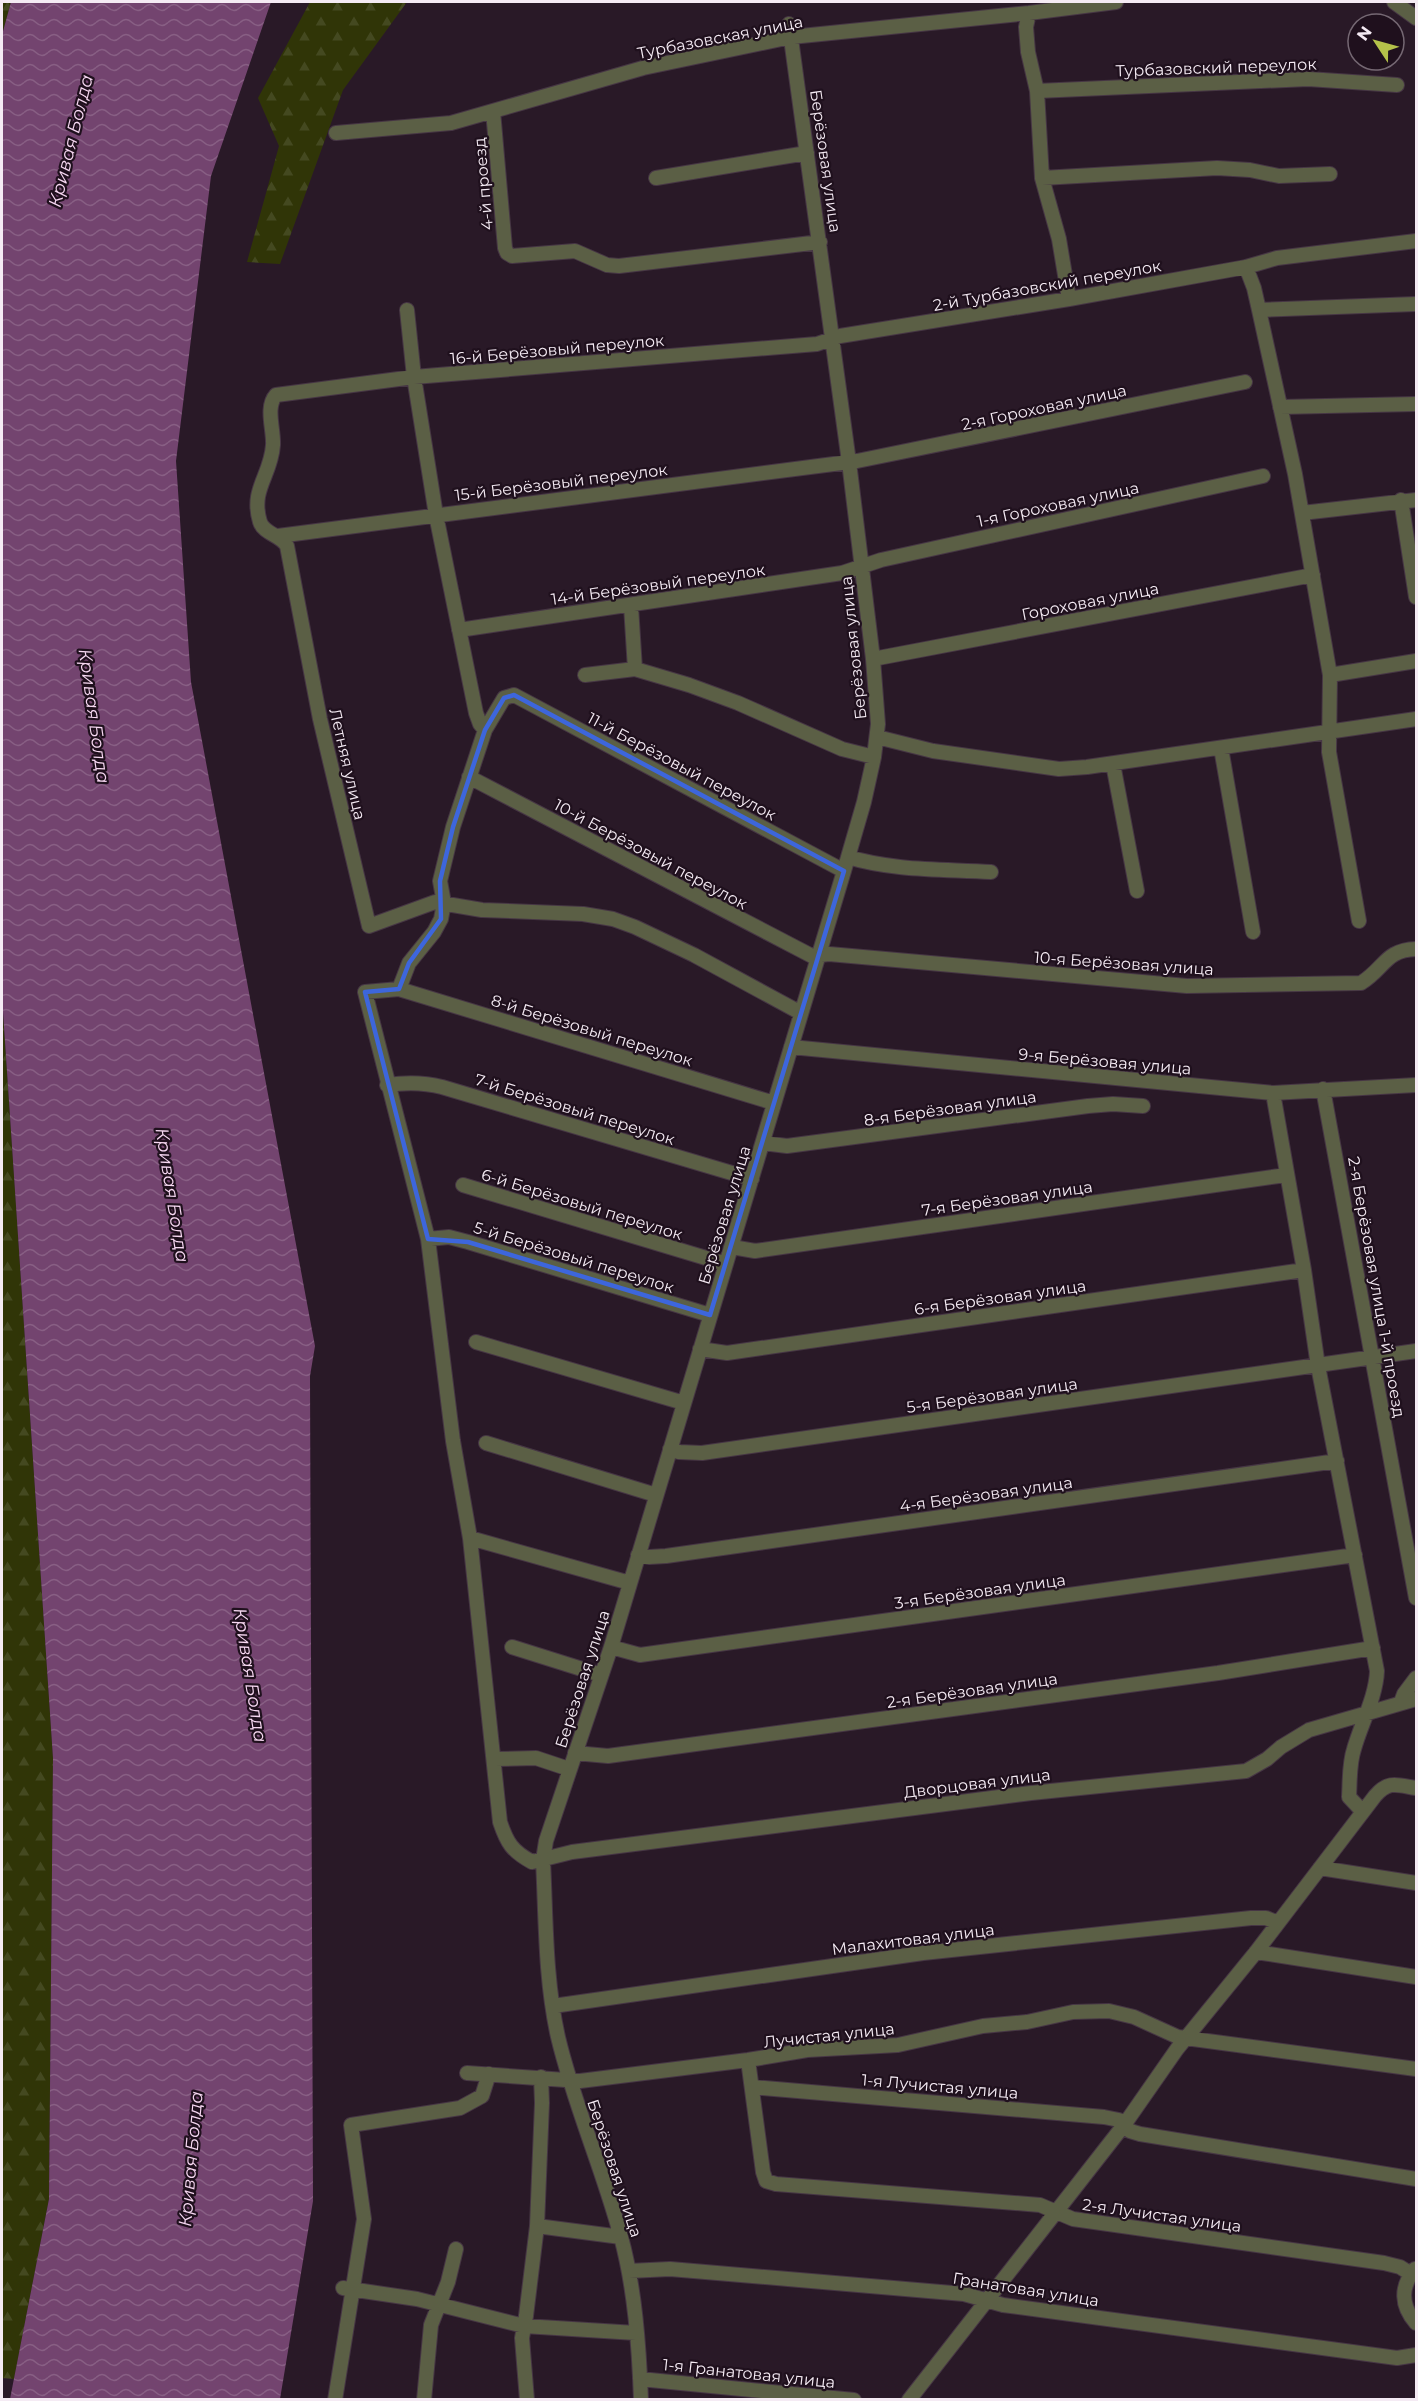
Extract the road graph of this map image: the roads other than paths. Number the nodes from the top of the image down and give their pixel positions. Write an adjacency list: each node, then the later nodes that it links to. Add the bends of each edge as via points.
1 (1116, 2): 3 (street, Турбазовская улица)
2 (1394, 2): 4 (street)
3 (1029, 13): 5 (street, Турбазовская улица); 7 (street, via 1028,52)
4 (1416, 18)
5 (790, 30): 8 (street, Турбазовская улица); 10 (street, Берёзовая улица)
6 (1397, 85): 7 (street, Турбазовский переулок, via 1308,79)
7 (1036, 91): 13 (street)
8 (493, 111): 9 (street, Турбазовская улица, via 451,123); 15 (street, 4-й проезд, via 505,248 512,256 575,251 619,266)
9 (336, 134)
10 (807, 153): 12 (street); 15 (street, Берёзовая улица)
11 (1330, 174): 13 (street, via 1278,176 1217,168)
12 (656, 178)
13 (1042, 178): 17 (street, via 1059,239)
14 (1416, 241): 16 (street, 2-й Турбазовский переулок, via 1277,258)
15 (820, 242): 21 (street, Берёзовая улица)
16 (1246, 267): 17 (street, 2-й Турбазовский переулок); 20 (street)
17 (1069, 299): 21 (street, 2-й Турбазовский переулок)
18 (1416, 304): 20 (street)
19 (407, 310): 22 (street)
20 (1259, 310): 25 (street)
21 (832, 340): 22 (street, 16-й Берёзовый переулок); 26 (street, Берёзовая улица)
22 (414, 376): 31 (street); 32 (street, 16-й Берёзовый переулок, via 276,395 271,403 270,465 257,496 262,527)
23 (1245, 382): 26 (street, 2-я Гороховая улица)
24 (1416, 404): 25 (street)
25 (1280, 407): 30 (street)
26 (849, 462): 31 (street, 15-й Берёзовый переулок); 33 (street, Берёзовая улица)
27 (1263, 476): 33 (street, 1-я Гороховая улица, via 881,560)
28 (1401, 500): 29 (street); 30 (street); 35 (street)
29 (1416, 500)
30 (1302, 513): 34 (street)
31 (436, 515): 32 (street, 15-й Берёзовый переулок); 37 (street)
32 (278, 536): 55 (street, Летняя улица, via 287,546 320,719 369,926 423,905)
33 (862, 568): 36 (street, 14-й Берёзовый переулок); 38 (street, Берёзовая улица)
34 (1313, 575): 38 (street, Гороховая улица); 42 (street)
35 (1416, 597)
36 (631, 606): 37 (street, 14-й Берёзовый переулок); 40 (street)
37 (459, 630): 44 (street, via 476,713)
38 (873, 659): 46 (street, Берёзовая улица)
39 (1416, 661): 42 (street)
40 (635, 669): 41 (street); 48 (street, via 738,703 842,749)
41 (585, 675)
42 (1330, 675): 45 (street)
43 (1416, 718): 45 (street)
44 (486, 730): 50 (street); 52 (street, 11-й Берёзовый переулок, via 504,698 514,695)
45 (1329, 732): 47 (street); 56 (street, via 1329,752)
46 (877, 737): 48 (street, Берёзовая улица); 49 (street, via 933,751 1059,769)
47 (1221, 748): 49 (street); 57 (street)
48 (874, 757): 51 (street, Берёзовая улица)
49 (1113, 764): 54 (street)
50 (469, 777): 55 (street, via 443,862 440,881); 59 (street, 10-й Берёзовый переулок, via 803,953)
51 (848, 857): 52 (street, Берёзовая улица); 53 (street, via 903,867)
52 (844, 871): 59 (street, Берёзовая улица)
53 (991, 872)
54 (1137, 891)
55 (444, 903): 60 (street, via 441,919 414,954); 61 (street, via 482,910 613,919 694,954)
56 (1359, 921)
57 (1253, 932)
58 (1416, 949): 59 (street, 10-я Берёзовая улица, via 1395,952 1361,983 1218,987)
59 (818, 956): 61 (street, Берёзовая улица)
60 (399, 989): 63 (street, via 364,992); 67 (street, 8-й Берёзовый переулок)
61 (801, 1013): 62 (street, Берёзовая улица)
62 (791, 1047): 66 (street, 9-я Берёзовая улица); 67 (street, Берёзовая улица)
63 (387, 1085): 71 (street, 7-й Берёзовый переулок, via 425,1082); 73 (street)
64 (1416, 1085): 65 (street, 9-я Берёзовая улица)
65 (1323, 1089): 66 (street, 9-я Берёзовая улица); 81 (street, 2-я Берёзовая улица 1-й проезд)
66 (1273, 1093): 70 (street)
67 (774, 1103): 69 (street, Берёзовая улица)
68 (1143, 1106): 69 (street, 8-я Берёзовая улица, via 1088,1106 787,1146)
69 (763, 1143): 71 (street, Берёзовая улица)
70 (1286, 1175): 74 (street, 7-я Берёзовая улица, via 756,1251); 76 (street)
71 (752, 1179): 74 (street, Берёзовая улица)
72 (463, 1185): 75 (street, 6-й Берёзовый переулок)
73 (428, 1239): 77 (street, 5-й Берёзовый переулок, via 449,1237 468,1242); 88 (street, via 453,1441)
74 (732, 1247): 75 (street, Берёзовая улица)
75 (726, 1264): 77 (street, Берёзовая улица)
76 (1304, 1270): 79 (street, 6-я Берёзовая улица, via 727,1353); 82 (street)
77 (710, 1315): 79 (street, Берёзовая улица)
78 (476, 1342): 83 (street)
79 (700, 1349): 83 (street, Берёзовая улица)
80 (1416, 1351): 81 (street, 5-я Берёзовая улица)
81 (1372, 1357): 82 (street, 5-я Берёзовая улица); 92 (street, 2-я Берёзовая улица 1-й проезд)
82 (1318, 1366): 85 (street, 5-я Берёзовая улица, via 702,1453); 86 (street)
83 (684, 1403): 85 (street, Берёзовая улица)
84 (486, 1443): 87 (street)
85 (670, 1449): 87 (street, Берёзовая улица)
86 (1337, 1461): 89 (street, 4-я Берёзовая улица, via 666,1556); 90 (street)
87 (656, 1495): 89 (street, Берёзовая улица)
88 (470, 1538): 91 (street); 102 (street)
89 (638, 1555): 91 (street, Берёзовая улица)
90 (1355, 1555): 94 (street, 3-я Берёзовая улица, via 640,1655); 95 (street)
91 (630, 1583): 94 (street, Берёзовая улица)
92 (1416, 1598)
93 (512, 1647): 96 (street)
94 (611, 1647): 96 (street, Берёзовая улица)
95 (1373, 1648): 100 (street, via 1376,1684); 101 (street, 2-я Берёзовая улица, via 608,1756)
96 (601, 1675): 101 (street, Берёзовая улица)
97 (1416, 1678): 99 (street)
98 (1416, 1699): 99 (street, Дворцовая улица)
99 (1401, 1702): 100 (street, Дворцовая улица)
100 (1366, 1713): 105 (street, via 1353,1750 1349,1797); 106 (street, Дворцовая улица, via 1309,1730 1246,1771 1031,1793 572,1852)
101 (575, 1753): 103 (street, Берёзовая улица)
102 (495, 1759): 103 (street, via 536,1758); 106 (street, via 500,1822 507,1843 532,1862)
103 (569, 1769): 106 (street, Берёзовая улица)
104 (1416, 1788): 105 (street, via 1391,1784 1382,1788)
105 (1363, 1812): 107 (street)
106 (543, 1860): 112 (street, Берёзовая улица)
107 (1320, 1868): 108 (street); 109 (street)
108 (1416, 1883)
109 (1278, 1923): 110 (street); 112 (street, Малахитовая улица, via 1251,1918 935,1952)
110 (1256, 1952): 111 (street); 113 (street)
111 (1416, 1977)
112 (553, 2006): 119 (street, Берёзовая улица)
113 (1187, 2037): 114 (street, Лучистая улица, via 1169,2034 1121,2012 1073,2012 898,2045 818,2049); 115 (street, Лучистая улица); 121 (street)
114 (748, 2060): 119 (street, Лучистая улица); 120 (street)
115 (1416, 2069)
116 (467, 2073): 117 (street, Лучистая улица)
117 (489, 2074): 118 (street, Лучистая улица); 129 (street, via 482,2096 460,2108 351,2125 364,2219)
118 (541, 2077): 119 (street, Лучистая улица); 124 (street)
119 (570, 2081): 125 (street, Берёзовая улица)
120 (752, 2087): 121 (street, 1-я Лучистая улица, via 1104,2117); 123 (street, 2-я Лучистая улица, via 766,2181 1040,2205)
121 (1124, 2125): 122 (street, 1-я Лучистая улица, via 1140,2134); 123 (street)
122 (1416, 2179)
123 (1056, 2213): 128 (street, 2-я Лучистая улица, via 1073,2219 1384,2263); 130 (street)
124 (537, 2226): 125 (street); 133 (street)
125 (621, 2237): 127 (street, Берёзовая улица)
126 (456, 2249): 131 (street)
127 (629, 2271): 130 (street, Гранатовая улица, via 681,2270 964,2294); 134 (street, Берёзовая улица)
128 (1414, 2271): 132 (street, via 1403,2301)
129 (348, 2289): 131 (street); 137 (street)
130 (986, 2300): 135 (street, Гранатовая улица, via 1397,2358); 142 (street)
131 (439, 2304): 133 (street); 138 (street, via 431,2325)
132 (1416, 2322)
133 (524, 2326): 134 (street); 139 (street, via 521,2350)
134 (636, 2333): 136 (street, Берёзовая улица)
135 (1416, 2355)
136 (640, 2379): 140 (street, Берёзовая улица); 141 (street, 1-я Гранатовая улица)
137 (335, 2400)
138 (424, 2400)
139 (527, 2400)
140 (641, 2400)
141 (854, 2400)
142 (909, 2400)

